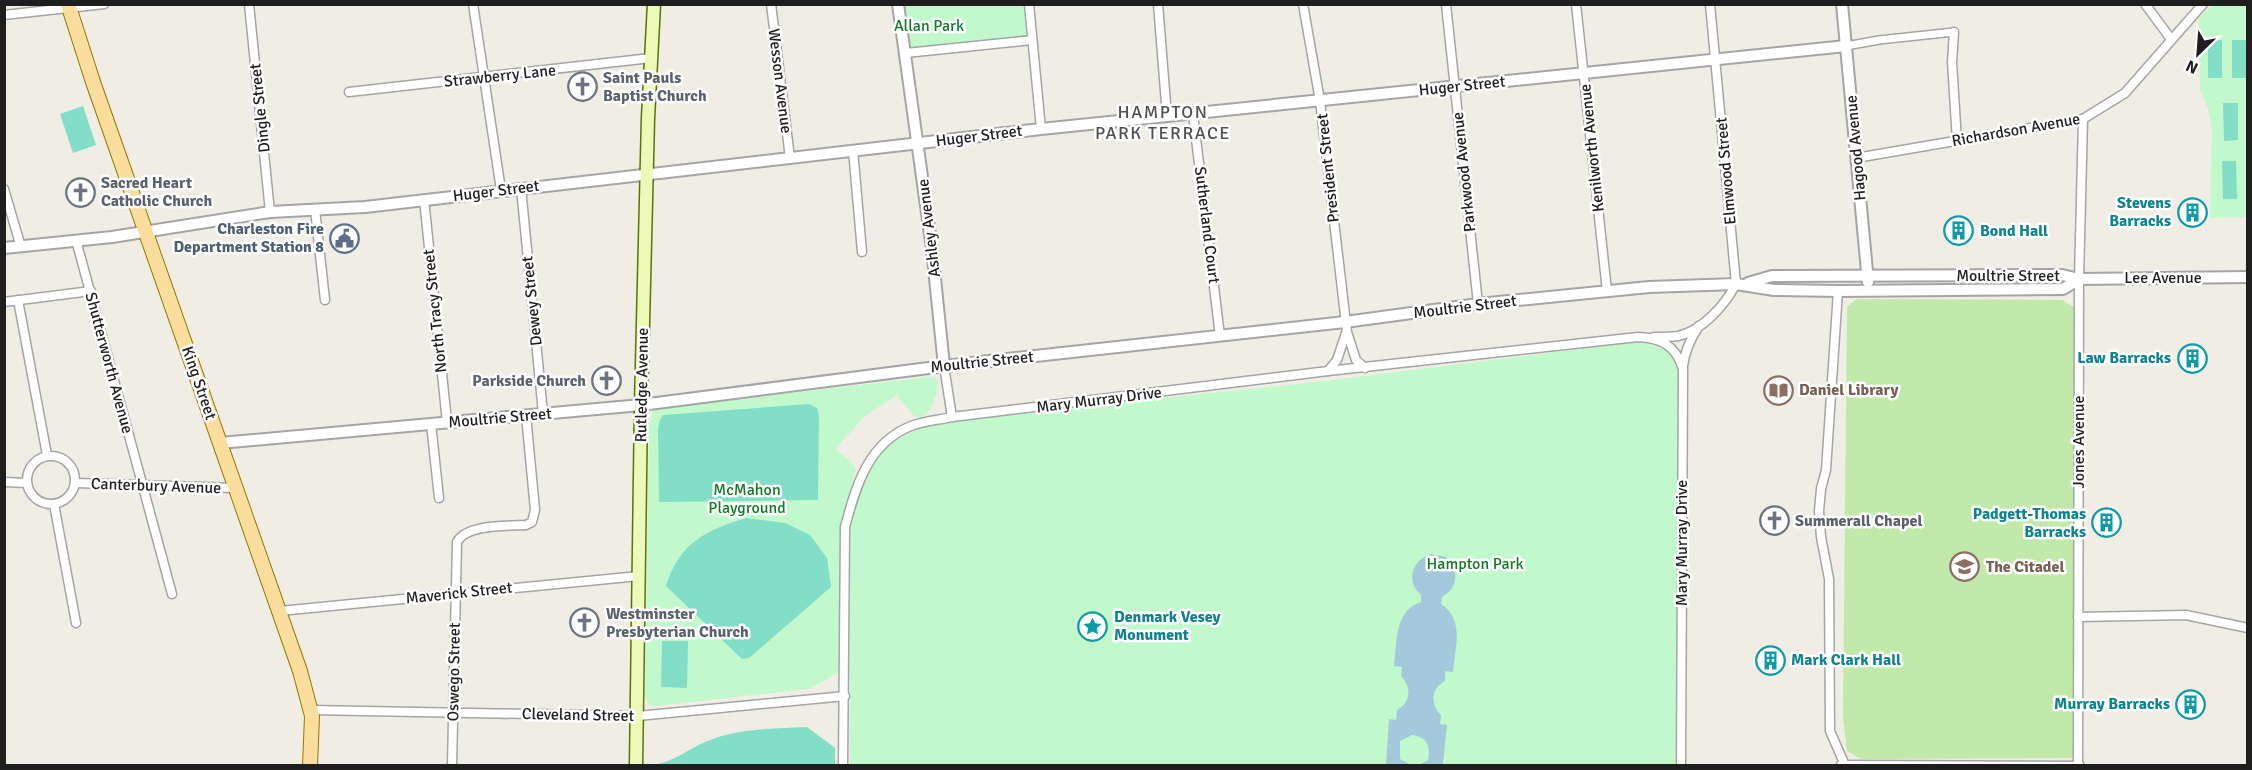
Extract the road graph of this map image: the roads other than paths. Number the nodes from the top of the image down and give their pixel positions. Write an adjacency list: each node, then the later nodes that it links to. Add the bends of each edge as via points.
1 (104, 4): 16 (street)
2 (249, 4): 45 (street, Dingle Street)
3 (473, 4): 26 (street)
4 (654, 4): 23 (main road, Rutledge Avenue)
5 (771, 4): 37 (street, Wesson Avenue)
6 (898, 4): 22 (street, Ashley Avenue)
7 (1029, 4): 20 (street)
8 (1158, 4): 31 (street)
9 (1303, 4): 29 (street, President Street)
10 (1446, 4): 27 (street, Parkwood Avenue)
11 (1576, 4): 25 (street, Kenilworth Avenue)
12 (1710, 4): 24 (street, Elmwood Street)
13 (1842, 4): 21 (street, Hagood Avenue)
14 (2145, 4): 19 (street)
15 (2203, 4): 19 (street, Richardson Avenue)
16 (68, 7): 17 (street); 46 (main road, King Street)
17 (4, 15)
18 (1954, 32): 21 (street, Huger Street); 34 (street)
19 (2171, 39): 32 (street, Richardson Avenue, via 2125,93)
20 (1032, 40): 22 (street); 33 (street)
21 (1846, 46): 24 (street, Huger Street); 38 (street, Hagood Avenue)
22 (906, 53): 35 (street, Ashley Avenue)
23 (651, 58): 26 (street, Strawberry Lane); 39 (main road, Rutledge Avenue)
24 (1716, 60): 25 (street, Huger Street); 54 (street, Elmwood Street)
25 (1584, 73): 27 (street, Huger Street); 56 (street, Kenilworth Avenue)
26 (485, 78): 28 (street, Strawberry Lane); 42 (street)
27 (1455, 87): 29 (street, Huger Street); 62 (street, Parkwood Avenue)
28 (349, 92)
29 (1320, 101): 30 (street, Huger Street); 64 (street, President Street)
30 (1192, 114): 31 (street, Huger Street); 65 (street, Sutherland Court)
31 (1167, 116): 33 (street, Huger Street)
32 (2083, 119): 34 (street, Richardson Avenue); 53 (street, Jones Avenue)
33 (1041, 129): 35 (street, Huger Street)
34 (1957, 141): 38 (street, Richardson Avenue)
35 (918, 144): 36 (street, Huger Street); 67 (street, Ashley Avenue)
36 (853, 150): 37 (street, Huger Street); 50 (street)
37 (789, 158): 39 (street, Huger Street)
38 (1856, 158): 51 (street, Hagood Avenue)
39 (646, 173): 40 (street, Huger Street); 71 (main road, Rutledge Avenue)
40 (521, 188): 42 (street, Huger Street); 72 (street, Dewey Street)
41 (4, 189): 48 (street)
42 (501, 190): 43 (street, Huger Street)
43 (424, 200): 44 (street, Huger Street); 75 (street, North Tracy Street)
44 (315, 209): 45 (street, Huger Street); 60 (street)
45 (270, 212): 46 (street, Huger Street)
46 (145, 231): 47 (street, Huger Street); 77 (main road, King Street)
47 (76, 240): 48 (street, Huger Street); 55 (street, Shutterworth Avenue)
48 (21, 247): 49 (street, Huger Street)
49 (4, 248)
50 (862, 252)
51 (1868, 276): 53 (street, Moultrie Street, via 2062,275); 54 (street, Moultrie Street, via 1772,276); 58 (street, Hagood Avenue)
52 (2247, 277): 53 (street, Lee Avenue)
53 (2079, 279): 58 (street, Moultrie Street, via 2063,289); 90 (street, Jones Avenue)
54 (1741, 284): 56 (street, Moultrie Street); 57 (street, Moultrie Street, via 1774,290); 63 (street, via 1721,309)
55 (91, 291): 59 (street); 82 (street, Shutterworth Avenue)
56 (1607, 291): 62 (street, Moultrie Street)
57 (1838, 291): 58 (street, Moultrie Street); 97 (street, via 1820,511 1829,579 1830,731)
58 (1869, 291)
59 (18, 300): 61 (street); 78 (street)
60 (325, 300)
61 (4, 302)
62 (1478, 304): 64 (street, Moultrie Street)
63 (1701, 323): 66 (street, Mary Murray Drive, via 1679,336); 69 (street, Mary Murray Drive, via 1685,353)
64 (1346, 327): 65 (street, Moultrie Street); 68 (street, President Street, via 1356,360); 70 (street, President Street, via 1337,360)
65 (1221, 336): 67 (street, Moultrie Street)
66 (1651, 338): 68 (street, Mary Murray Drive); 69 (street, via 1672,347)
67 (944, 366): 71 (street, Moultrie Street); 74 (street, Ashley Avenue)
68 (1365, 368): 70 (street, Mary Murray Drive)
69 (1683, 369): 102 (street, Mary Murray Drive)
70 (1328, 371): 74 (street, Mary Murray Drive)
71 (641, 405): 72 (street, Moultrie Street); 86 (main road, Rutledge Avenue)
72 (543, 413): 73 (street, Moultrie Street)
73 (526, 415): 75 (street, Moultrie Street); 87 (street, Oswego Street, via 535,510 532,522 475,529 462,535 457,542)
74 (952, 417): 93 (street, Mary Murray Drive, via 912,426 891,436 874,452 855,490 845,527)
75 (447, 422): 76 (street, Moultrie Street)
76 (431, 424): 77 (street, Moultrie Street); 84 (street)
77 (220, 443): 83 (main road, King Street)
78 (47, 455): 80 (street, via 30,466); 81 (street, via 70,464)
79 (4, 482): 80 (street)
80 (27, 483): 85 (street, via 32,495)
81 (75, 483): 82 (street, Canterbury Avenue); 85 (street, via 66,499)
82 (142, 485): 83 (street, Canterbury Avenue); 88 (street, Shutterworth Avenue)
83 (236, 488): 89 (main road, King Street)
84 (440, 498)
85 (54, 504): 91 (street)
86 (639, 576): 87 (street, Maverick Street); 96 (main road, Rutledge Avenue)
87 (456, 593): 89 (street, Maverick Street); 95 (street, Oswego Street)
88 (172, 594)
89 (280, 611): 94 (main road, King Street)
90 (2078, 617): 92 (street, via 2186,615); 103 (street, Jones Avenue)
91 (76, 623)
92 (2247, 628)
93 (845, 696): 96 (street, Cleveland Street); 101 (street, Mary Murray Drive)
94 (311, 710): 95 (street, Cleveland Street); 98 (main road, King Street)
95 (453, 713): 96 (street, Cleveland Street); 99 (street, Oswego Street)
96 (638, 716): 100 (main road, Rutledge Avenue)
97 (1842, 764): 103 (street)
98 (310, 765)
99 (452, 765)
100 (636, 765)
101 (843, 765)
102 (1681, 765)
103 (2079, 765)

